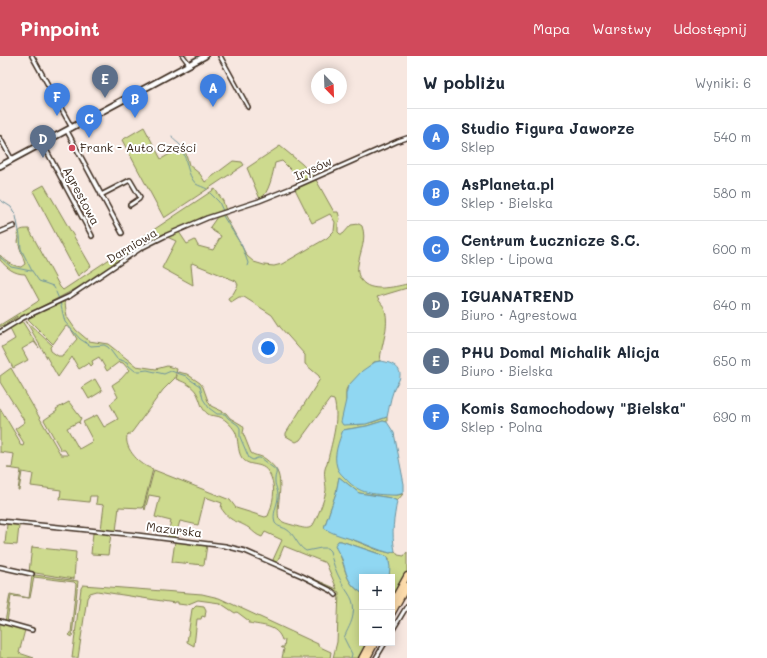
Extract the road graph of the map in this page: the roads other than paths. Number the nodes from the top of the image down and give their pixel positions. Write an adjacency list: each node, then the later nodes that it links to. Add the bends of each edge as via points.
1 (32, 56): 7 (street)
2 (183, 56): 5 (street)
3 (204, 56): 5 (main road)
4 (220, 56): 6 (street)
5 (189, 64): 7 (main road)
6 (248, 107)
7 (72, 128): 8 (main road)
8 (67, 130): 11 (main road); 14 (street)
9 (0, 138): 12 (street)
10 (407, 138): 16 (street, Irysów, via 294,187)
11 (43, 144): 12 (main road); 20 (street, Agrestowa)
12 (12, 160): 13 (main road)
13 (0, 166)
14 (101, 195): 15 (street, via 130,180 140,198); 19 (street)
15 (130, 205)
16 (217, 215): 21 (street, Darniowa, via 141,248 85,286)
17 (14, 226): 18 (street)
18 (0, 232)
19 (122, 233)
20 (92, 236)
21 (0, 332)
22 (0, 521): 27 (street, Mazurska, via 230,547 245,551 314,582)
23 (0, 567): 24 (street)
24 (32, 574)
25 (407, 576): 28 (highway)
26 (407, 586): 30 (highway)
27 (336, 595)
28 (395, 598)
29 (407, 606): 32 (street)
30 (394, 610)
31 (0, 621): 33 (street)
32 (395, 626)
33 (32, 630)
34 (368, 646): 37 (highway)
35 (373, 646): 38 (highway)
36 (383, 646): 39 (street)
37 (362, 658)
38 (367, 658)
39 (376, 658)

